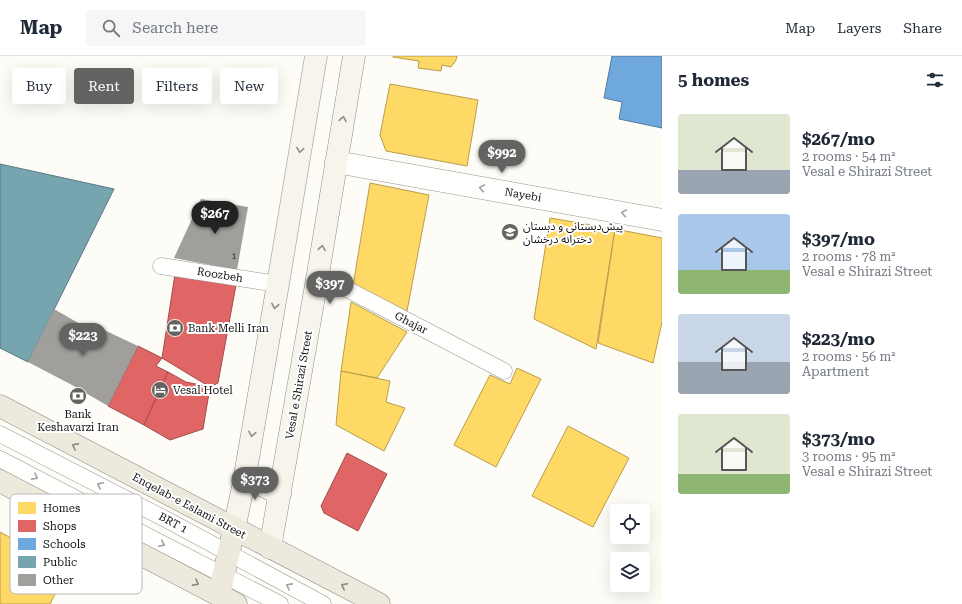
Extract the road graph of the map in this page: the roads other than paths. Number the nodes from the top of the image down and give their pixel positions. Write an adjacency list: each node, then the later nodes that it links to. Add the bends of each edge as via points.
1 (316, 56): 7 (main road, one-way to 7)
2 (354, 56): 3 (main road, Vesal e Shirazi Street, one-way to 2)
3 (336, 162): 4 (street, Nayebi, one-way to 3); 6 (main road, Vesal e Shirazi Street, one-way to 3)
4 (662, 220)
5 (161, 266): 7 (lane, Roozbeh)
6 (318, 274): 8 (lane, Ghajar); 17 (main road, Vesal e Shirazi Street)
7 (278, 284): 12 (main road, one-way to 12)
8 (504, 371)
9 (0, 406): 19 (main road, Enqelab-e Eslami Street, one-way to 9)
10 (0, 434): 16 (lane, BRT 1, one-way to 10)
11 (0, 459): 15 (lane, one-way to 15)
12 (245, 477): 17 (main road); 19 (main road)
13 (0, 481): 14 (main road, one-way to 14)
14 (27, 494)
15 (60, 494)
16 (117, 494)
17 (280, 494): 21 (main road, Vesal e Shirazi Street)
18 (142, 507): 23 (lane, BRT 1, one-way to 18)
19 (234, 529): 21 (main road, Enqelab-e Eslami Street); 23 (main road)
20 (142, 542): 24 (lane, one-way to 24)
21 (270, 548): 27 (main road, Enqelab-e Eslami Street, one-way to 21)
22 (142, 550): 24 (main road, one-way to 24)
23 (229, 554): 24 (main road); 26 (lane, BRT 1, one-way to 23)
24 (226, 591): 25 (lane)
25 (280, 604)
26 (324, 604)
27 (379, 604)

